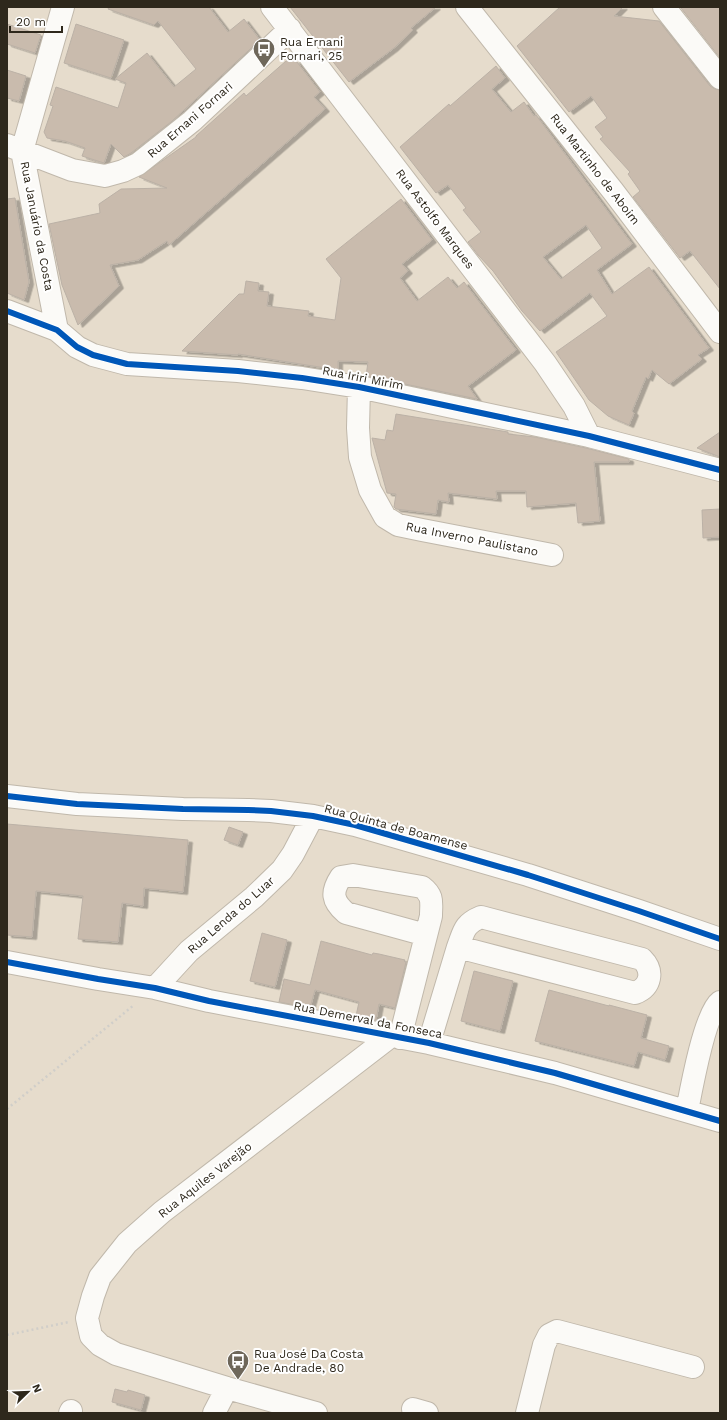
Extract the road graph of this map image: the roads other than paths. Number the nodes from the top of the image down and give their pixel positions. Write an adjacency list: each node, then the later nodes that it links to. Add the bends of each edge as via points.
1 (63, 7): 7 (street, Rua Januário da Costa)
2 (272, 7): 5 (street, Rua Astolfo Marques)
3 (467, 7): 10 (street, Rua Martinho de Aboim, via 613,191)
4 (664, 7): 6 (street)
5 (290, 29): 7 (street, Rua Ernani Fornari, via 192,121 138,164 123,172 105,176 72,170); 12 (street, Rua Astolfo Marques, via 546,363 574,406)
6 (720, 78)
7 (15, 148): 9 (street, Rua Januário da Costa)
8 (7, 311): 9 (street, Rua Iriri Mirim)
9 (57, 330): 11 (street, Rua Iriri Mirim, via 77,347 93,355 127,364 245,372)
10 (720, 332)
11 (360, 387): 12 (street, Rua Iriri Mirim); 14 (street, Rua Inverno Paulistano, via 360,457 370,490 385,517 398,524 422,530)
12 (589, 436): 13 (street, Rua Iriri Mirim)
13 (720, 470)
14 (552, 555)
15 (7, 796): 16 (street, Rua Quinta de Boamense, via 78,804 271,811)
16 (313, 816): 18 (street, Rua Quinta de Boamense, via 355,825 528,875); 21 (street, Rua Lenda do Luar, via 282,870 189,951)
17 (426, 935): 23 (street)
18 (720, 939)
19 (458, 947): 19 (street, via 635,993 645,988 650,972 642,959 481,917 465,928); 24 (street)
20 (7, 962): 21 (street, Rua Demerval da Fonseca)
21 (155, 988): 23 (street, Rua Demerval da Fonseca)
22 (720, 1002): 25 (street, via 708,1022)
23 (396, 1037): 24 (street, Rua Demerval da Fonseca); 28 (street, Rua Aquiles Varejão, via 162,1212 128,1243 100,1278 87,1318 91,1336 100,1345 116,1354)
24 (429, 1043): 25 (street, Rua Demerval da Fonseca, via 555,1073)
25 (687, 1111): 26 (street, Rua Demerval da Fonseca)
26 (720, 1121)
27 (693, 1367): 31 (street, via 557,1331 549,1335 544,1344)
28 (227, 1388): 29 (street); 30 (street)
29 (214, 1413)
30 (316, 1413)
31 (526, 1413)

